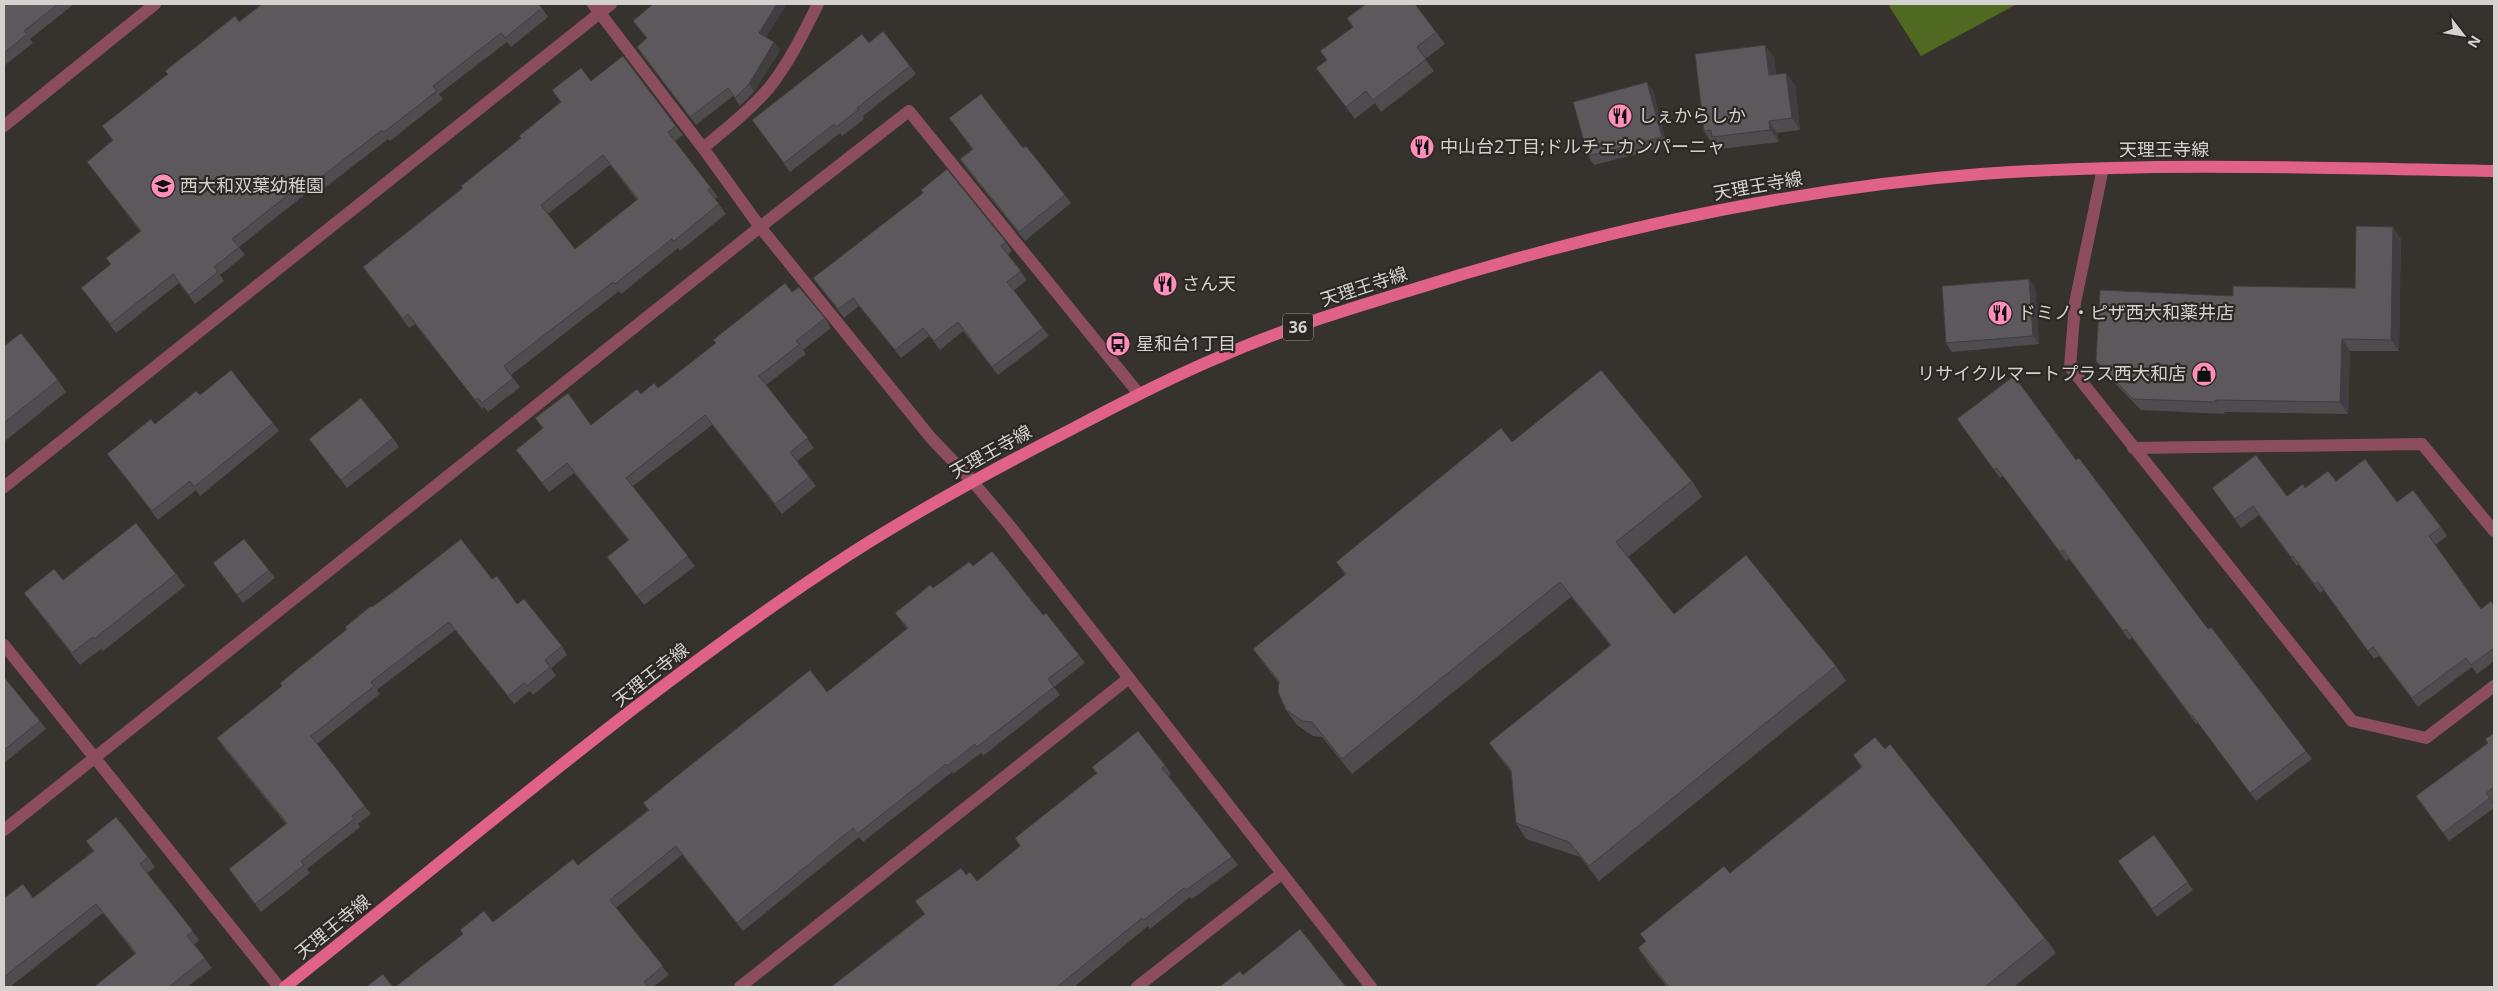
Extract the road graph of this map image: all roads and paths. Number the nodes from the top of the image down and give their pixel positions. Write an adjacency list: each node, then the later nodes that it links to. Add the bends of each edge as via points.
1 (155, 4): 5 (street)
2 (611, 4): 4 (street)
3 (818, 4): 6 (street, via 770,87)
4 (597, 8): 6 (street); 13 (street)
5 (4, 126)
6 (703, 148): 9 (street)
7 (2103, 168): 8 (main road, 天理王寺線 / 36); 10 (main road, 天理王寺線 / 36, via 1982,174 1878,184 1730,207 1580,242 1472,271 1334,314 1226,354); 11 (street, via 2075,302 2070,367)
8 (2494, 171)
9 (760, 227): 10 (street, via 909,111); 12 (street, via 931,438); 18 (street)
10 (1138, 394): 12 (main road, 天理王寺線 / 36)
11 (2133, 448): 14 (street, via 2422,444); 17 (street, via 2352,721 2426,738)
12 (973, 482): 16 (street); 22 (main road, 天理王寺線 / 36, via 848,555 736,632)
13 (4, 487)
14 (2494, 531)
15 (4, 645): 18 (street)
16 (1128, 678): 20 (street); 23 (street)
17 (2494, 686)
18 (94, 758): 19 (street); 21 (street)
19 (4, 830)
20 (1281, 874): 24 (street); 25 (street)
21 (279, 987)
22 (285, 987)
23 (740, 987)
24 (1137, 987)
25 (1371, 987)

